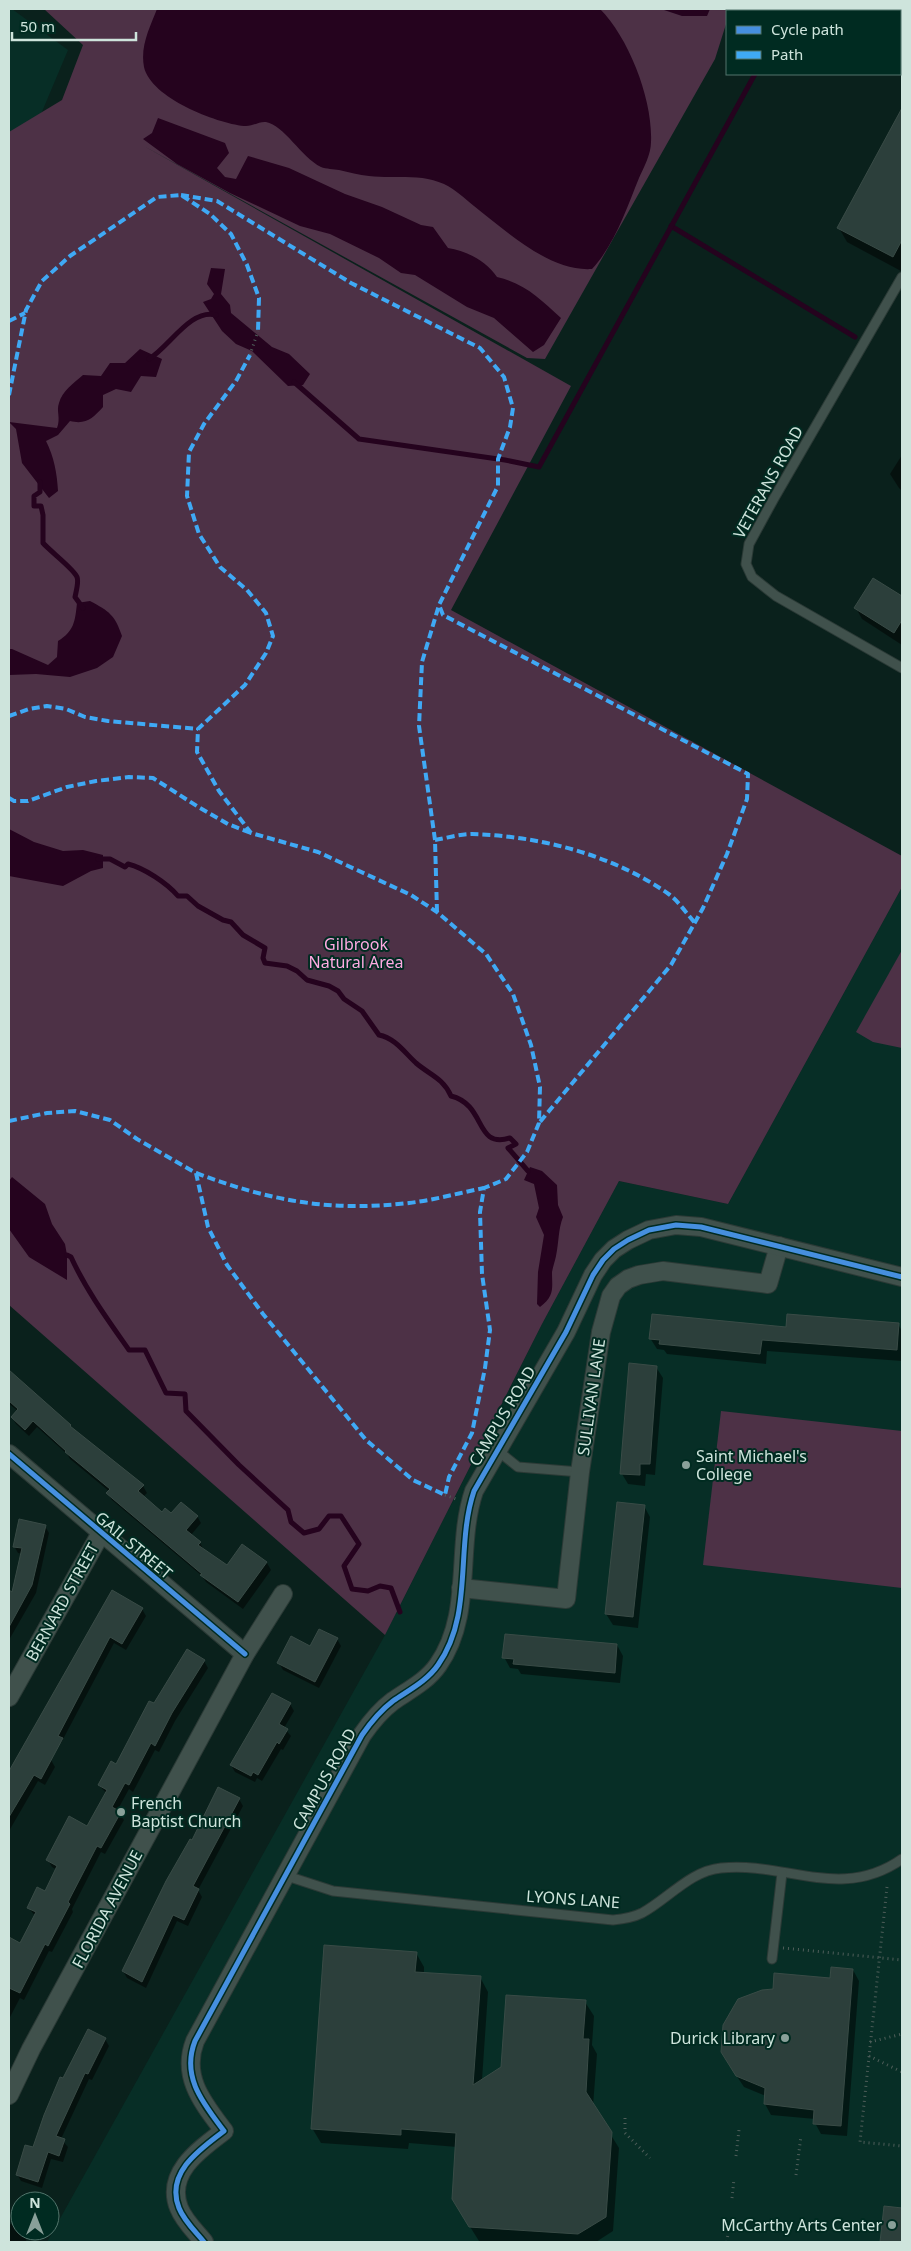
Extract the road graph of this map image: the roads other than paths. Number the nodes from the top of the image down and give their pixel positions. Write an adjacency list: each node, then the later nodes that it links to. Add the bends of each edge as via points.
1 (902, 277): 2 (lane, VETERANS ROAD, via 749,544 746,564 752,577 776,596)
2 (902, 668)
3 (779, 1246): 4 (street, CAMPUS ROAD); 5 (street, CAMPUS ROAD, via 684,1225 649,1230 614,1249 593,1275 566,1332); 7 (street, SULLIVAN LANE, via 768,1284 663,1271 639,1275 618,1286 602,1320)
4 (902, 1277)
5 (498, 1451): 7 (lane, via 518,1467); 9 (street, CAMPUS ROAD, via 479,1479 469,1504)
6 (9, 1454): 8 (street, GAIL STREET)
7 (580, 1472): 9 (street, SULLIVAN LANE, via 566,1599)
8 (101, 1533): 11 (street, GAIL STREET); 12 (street, BERNARD STREET)
9 (461, 1588): 15 (street, CAMPUS ROAD, via 453,1635 443,1656 428,1676 383,1710 368,1726)
10 (283, 1594): 11 (street, FLORIDA AVENUE)
11 (245, 1654): 17 (street, FLORIDA AVENUE)
12 (9, 1697)
13 (902, 1859): 14 (lane, LYONS LANE, via 879,1872 852,1880)
14 (782, 1873): 15 (lane, LYONS LANE, via 719,1868 703,1873 642,1912 612,1920 333,1891); 16 (lane)
15 (287, 1876): 18 (street, CAMPUS ROAD, via 191,2051 192,2082 202,2102 224,2131 189,2160 177,2187 179,2208)
16 (772, 1959)
17 (9, 2095)
18 (204, 2242)

